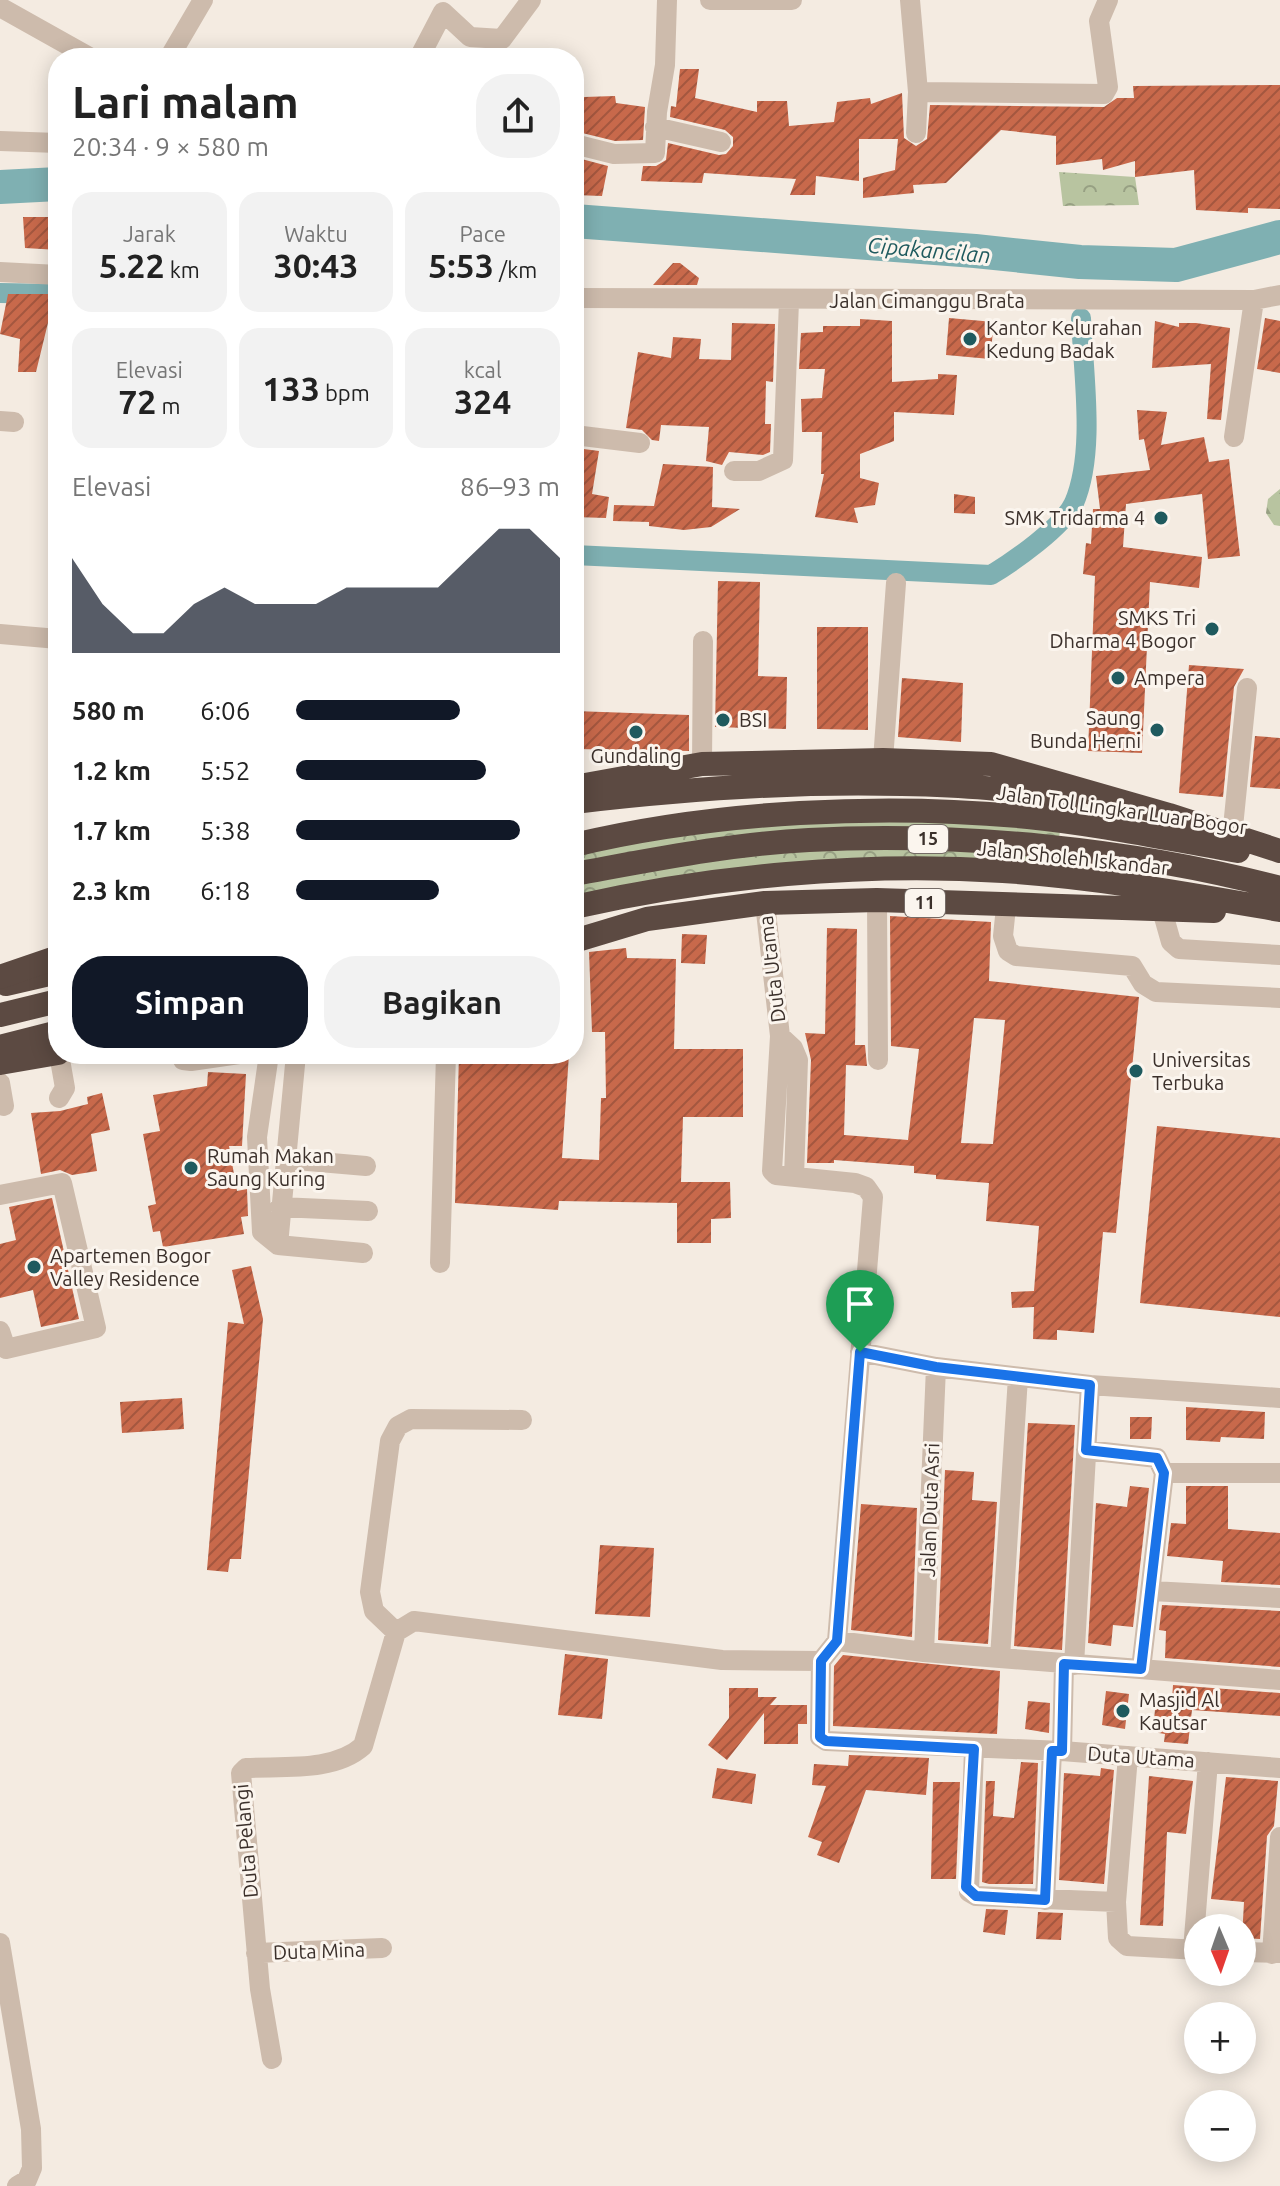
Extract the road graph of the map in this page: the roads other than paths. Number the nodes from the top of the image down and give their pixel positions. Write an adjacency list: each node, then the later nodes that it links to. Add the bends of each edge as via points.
1 (203, 0): 11 (street)
2 (531, 0): 8 (street, via 502,39 470,37)
3 (667, 0): 14 (street, via 665,65)
4 (792, 0): 7 (street)
5 (910, 0): 13 (street)
6 (1108, 0): 13 (street, via 1099,21 1108,87 1104,94)
7 (719, 1)
8 (445, 6): 12 (street)
9 (0, 7): 10 (street)
10 (73, 48)
11 (175, 48)
12 (424, 48)
13 (918, 92): 15 (street)
14 (655, 127): 17 (street); 19 (street, via 656,147 650,154)
15 (916, 133)
16 (0, 141): 18 (street)
17 (721, 142)
18 (48, 143)
19 (584, 147)
20 (0, 272): 21 (street)
21 (48, 274)
22 (1280, 295): 24 (street, Jalan Cimanggu Brata)
23 (584, 298): 25 (street, Jalan Cimanggu Brata)
24 (1254, 300): 25 (street, Jalan Cimanggu Brata); 27 (street)
25 (789, 301): 29 (street, via 783,460 759,471)
26 (584, 436): 28 (street)
27 (1234, 437)
28 (640, 443)
29 (734, 471)
30 (896, 583): 35 (street)
31 (0, 634): 32 (street)
32 (48, 638)
33 (703, 641): 36 (street)
34 (1247, 688): 41 (street)
35 (883, 760): 36 (highway, Jalan Sholeh Iskandar); 41 (highway, Jalan Sholeh Iskandar, via 991,764)
36 (702, 764): 37 (highway, Jalan Sholeh Iskandar)
37 (584, 785)
38 (584, 801): 39 (highway, via 699,787 958,785 1056,798)
39 (1155, 824): 40 (highway, Jalan Sholeh Iskandar, via 983,801 621,820); 41 (highway, Jalan Sholeh Iskandar)
40 (584, 829)
41 (1232, 837): 43 (highway, Jalan Sholeh Iskandar)
42 (584, 843): 44 (highway, Jalan Tol Lingkar Luar Bogor / 15, via 685,825 811,814 960,813 1029,817)
43 (1280, 851)
44 (1280, 859)
45 (584, 872): 47 (highway, 15, via 698,851 808,840 959,839 1090,852)
46 (1110, 883): 50 (highway, Jalan Sholeh Iskandar, via 1001,871 793,874); 53 (highway, Jalan Sholeh Iskandar); 54 (highway, via 779,886)
47 (1280, 888)
48 (877, 900): 49 (highway, Jalan Sholeh Iskandar / 11); 51 (highway, Jalan Sholeh Iskandar / 11); 71 (street)
49 (765, 903): 55 (highway, Jalan Sholeh Iskandar / 11, via 647,919); 89 (street, Duta Utama, via 780,1036 770,1164 776,1175 855,1183 873,1197)
50 (584, 905)
51 (1006, 907): 52 (highway, Jalan Sholeh Iskandar / 11); 63 (street, via 1003,936 1016,956 1132,966 1143,984 1163,993)
52 (1162, 910): 53 (highway, Jalan Sholeh Iskandar / 11); 56 (street, via 1171,942 1179,949)
53 (1280, 911)
54 (584, 916)
55 (584, 938)
56 (1280, 955)
57 (48, 960): 60 (highway)
58 (48, 961): 61 (highway, bridge)
59 (48, 962): 62 (highway)
60 (0, 966)
61 (0, 977)
62 (0, 986)
63 (1280, 998)
64 (48, 1003): 65 (highway)
65 (0, 1015)
66 (48, 1020): 67 (highway)
67 (0, 1027)
68 (48, 1035): 69 (highway)
69 (0, 1047)
70 (48, 1056): 72 (highway)
71 (878, 1060)
72 (0, 1063)
73 (60, 1064): 78 (street, via 65,1088)
74 (268, 1064): 85 (street, via 256,1155 262,1232)
75 (295, 1064): 80 (street)
76 (446, 1064): 87 (street)
77 (0, 1083): 79 (street)
78 (59, 1098)
79 (4, 1106)
80 (285, 1159): 81 (street); 83 (street)
81 (366, 1166)
82 (0, 1195): 88 (street, via 62,1183 96,1328 6,1349)
83 (280, 1207): 84 (street); 85 (street)
84 (368, 1211)
85 (278, 1245): 86 (street)
86 (363, 1253)
87 (440, 1263)
88 (0, 1331)
89 (860, 1352): 90 (street); 101 (street, Duta Utama)
90 (936, 1367): 91 (street); 102 (street, Jalan Duta Asri)
91 (1018, 1377): 92 (street); 103 (street)
92 (1090, 1385): 93 (street); 95 (street)
93 (1280, 1398)
94 (522, 1420): 100 (street, via 411,1419 398,1426 390,1441 370,1592 374,1611)
95 (1086, 1450): 96 (street, via 1157,1458); 105 (street)
96 (1164, 1473): 97 (street); 98 (street)
97 (1280, 1473)
98 (1152, 1591): 99 (street); 106 (street)
99 (1280, 1598)
100 (396, 1632): 104 (street, via 414,1621 722,1660); 121 (street, Duta Pelangi, via 363,1746 350,1758 246,1768 241,1773)
101 (837, 1641): 102 (street); 104 (street)
102 (924, 1652): 103 (street)
103 (1000, 1658): 105 (street)
104 (821, 1661): 108 (street, Duta Utama, via 821,1739)
105 (1069, 1665): 106 (street); 109 (street)
106 (1141, 1669): 107 (street)
107 (1280, 1680)
108 (974, 1749): 109 (street, Duta Utama); 114 (street, via 966,1887 976,1896)
109 (1057, 1751): 110 (street, Duta Utama); 114 (street)
110 (1128, 1756): 111 (street, Duta Utama); 115 (street)
111 (1208, 1762): 112 (street, Duta Utama); 116 (street)
112 (1280, 1768)
113 (1280, 1837): 122 (street)
114 (1045, 1900): 115 (street)
115 (1116, 1902): 119 (street, via 1118,1938 1124,1944)
116 (1198, 1914)
117 (0, 1943): 124 (street, via 31,2129 32,2168)
118 (382, 1948): 121 (street, Duta Mina)
119 (1184, 1949)
120 (1256, 1952): 122 (street)
121 (256, 1953): 123 (street, Duta Pelangi)
122 (1276, 1953)
123 (272, 2059)
124 (17, 2186)

